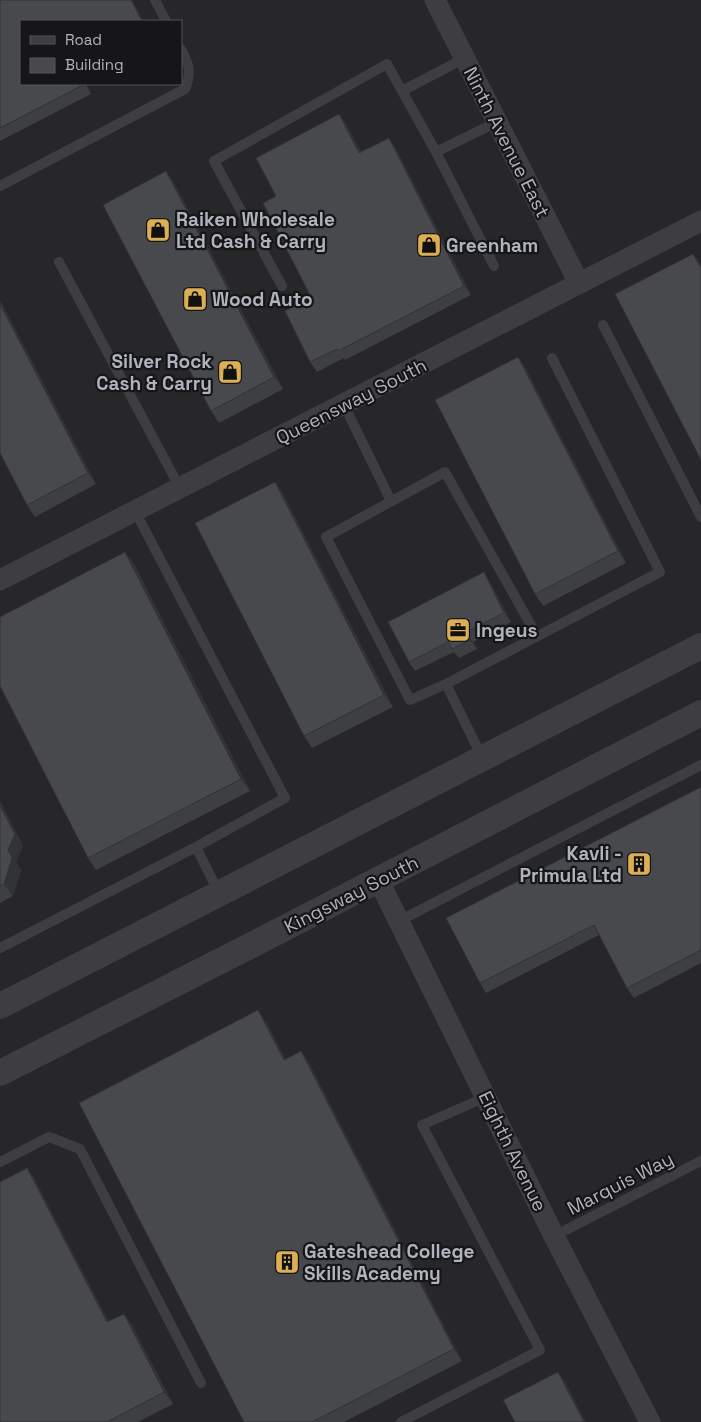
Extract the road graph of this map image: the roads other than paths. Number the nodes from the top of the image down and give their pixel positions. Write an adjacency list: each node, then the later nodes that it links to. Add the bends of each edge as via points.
1 (155, 0): 3 (lane)
2 (436, 0): 5 (street, Ninth Avenue East)
3 (165, 20)
4 (182, 51): 9 (lane, via 190,70 185,89)
5 (465, 58): 6 (lane); 7 (street, Ninth Avenue East)
6 (402, 92): 8 (lane); 14 (lane, via 388,64 214,161)
7 (497, 122): 8 (lane); 13 (street, Ninth Avenue East)
8 (436, 152): 12 (lane)
9 (0, 186)
10 (701, 221): 13 (street, Queensway South)
11 (59, 262): 18 (lane)
12 (494, 266)
13 (579, 283): 17 (street, Queensway South)
14 (282, 286)
15 (603, 325): 21 (lane)
16 (552, 358): 23 (lane, via 660,572)
17 (344, 405): 18 (street, Queensway South); 19 (lane)
18 (180, 488): 20 (street, Queensway South)
19 (391, 501): 23 (lane, via 445,472); 25 (lane, via 326,537 410,700)
20 (135, 511): 22 (street, Queensway South); 29 (lane, via 285,798)
21 (701, 517)
22 (0, 580)
23 (537, 636): 25 (lane)
24 (701, 646): 27 (street)
25 (446, 684): 27 (lane)
26 (701, 713): 30 (street, Kingsway South)
27 (483, 758): 31 (street)
28 (701, 765): 32 (lane)
29 (196, 847): 31 (lane); 33 (lane)
30 (378, 879): 32 (street, Eighth Avenue); 35 (street, Kingsway South)
31 (219, 894): 34 (street)
32 (399, 921): 36 (street, Eighth Avenue)
33 (0, 948)
34 (0, 1006)
35 (0, 1073)
36 (486, 1097): 39 (street, Eighth Avenue); 41 (lane, via 422,1125 540,1350)
37 (701, 1161): 39 (lane, Marquis Way)
38 (0, 1162): 40 (lane, via 49,1138 80,1149)
39 (554, 1236): 42 (street, Eighth Avenue)
40 (201, 1383)
41 (401, 1422)
42 (650, 1422)

